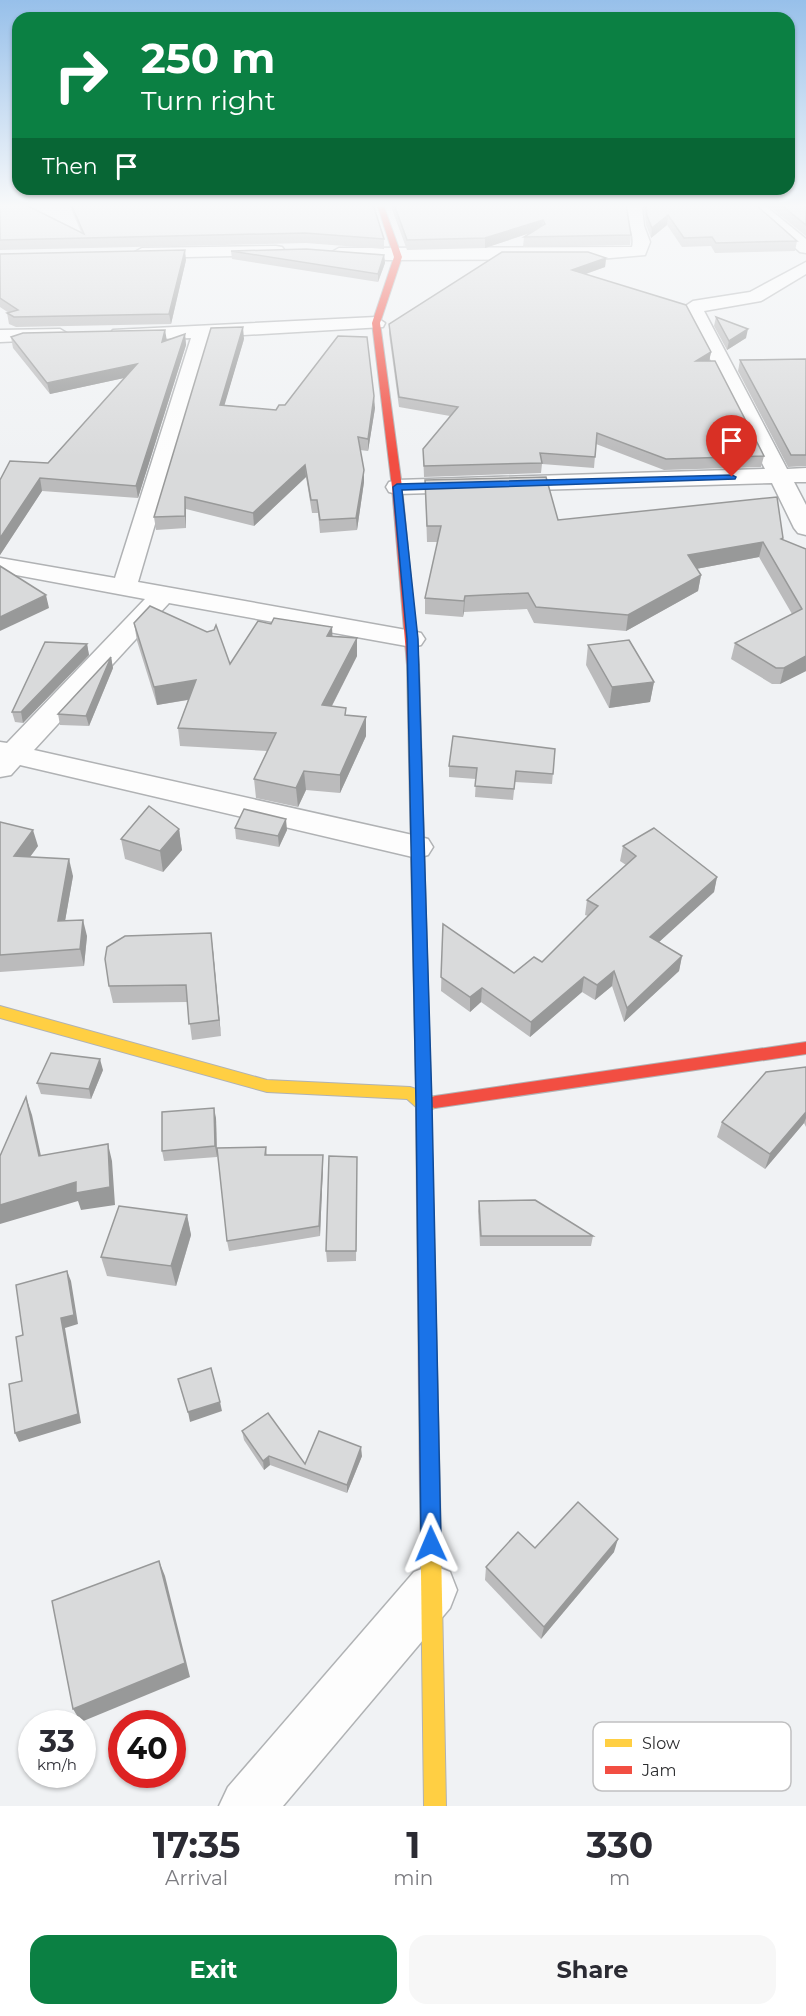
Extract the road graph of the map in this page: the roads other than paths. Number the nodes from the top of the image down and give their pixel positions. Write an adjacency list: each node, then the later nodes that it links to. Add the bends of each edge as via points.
1 (388, 288): 3 (street)
2 (770, 288): 9 (street, via 755,297 693,307)
3 (376, 323): 4 (street); 10 (street)
4 (202, 332): 6 (street); 13 (street)
5 (83, 334): 7 (street)
6 (107, 334)
7 (0, 336)
8 (806, 475): 9 (street)
9 (779, 476): 10 (street); 11 (street)
10 (397, 487): 15 (street)
11 (806, 528)
12 (0, 565): 13 (street)
13 (124, 588): 14 (street)
14 (162, 595): 15 (street); 16 (street)
15 (412, 639): 17 (street)
16 (4, 758): 17 (street)
17 (417, 847): 20 (street)
18 (0, 1012): 20 (street, via 267,1086 410,1093)
19 (806, 1048): 20 (street)
20 (424, 1104): 21 (street)
21 (432, 1590): 22 (street); 23 (street)
22 (247, 1806)
23 (435, 1806)

